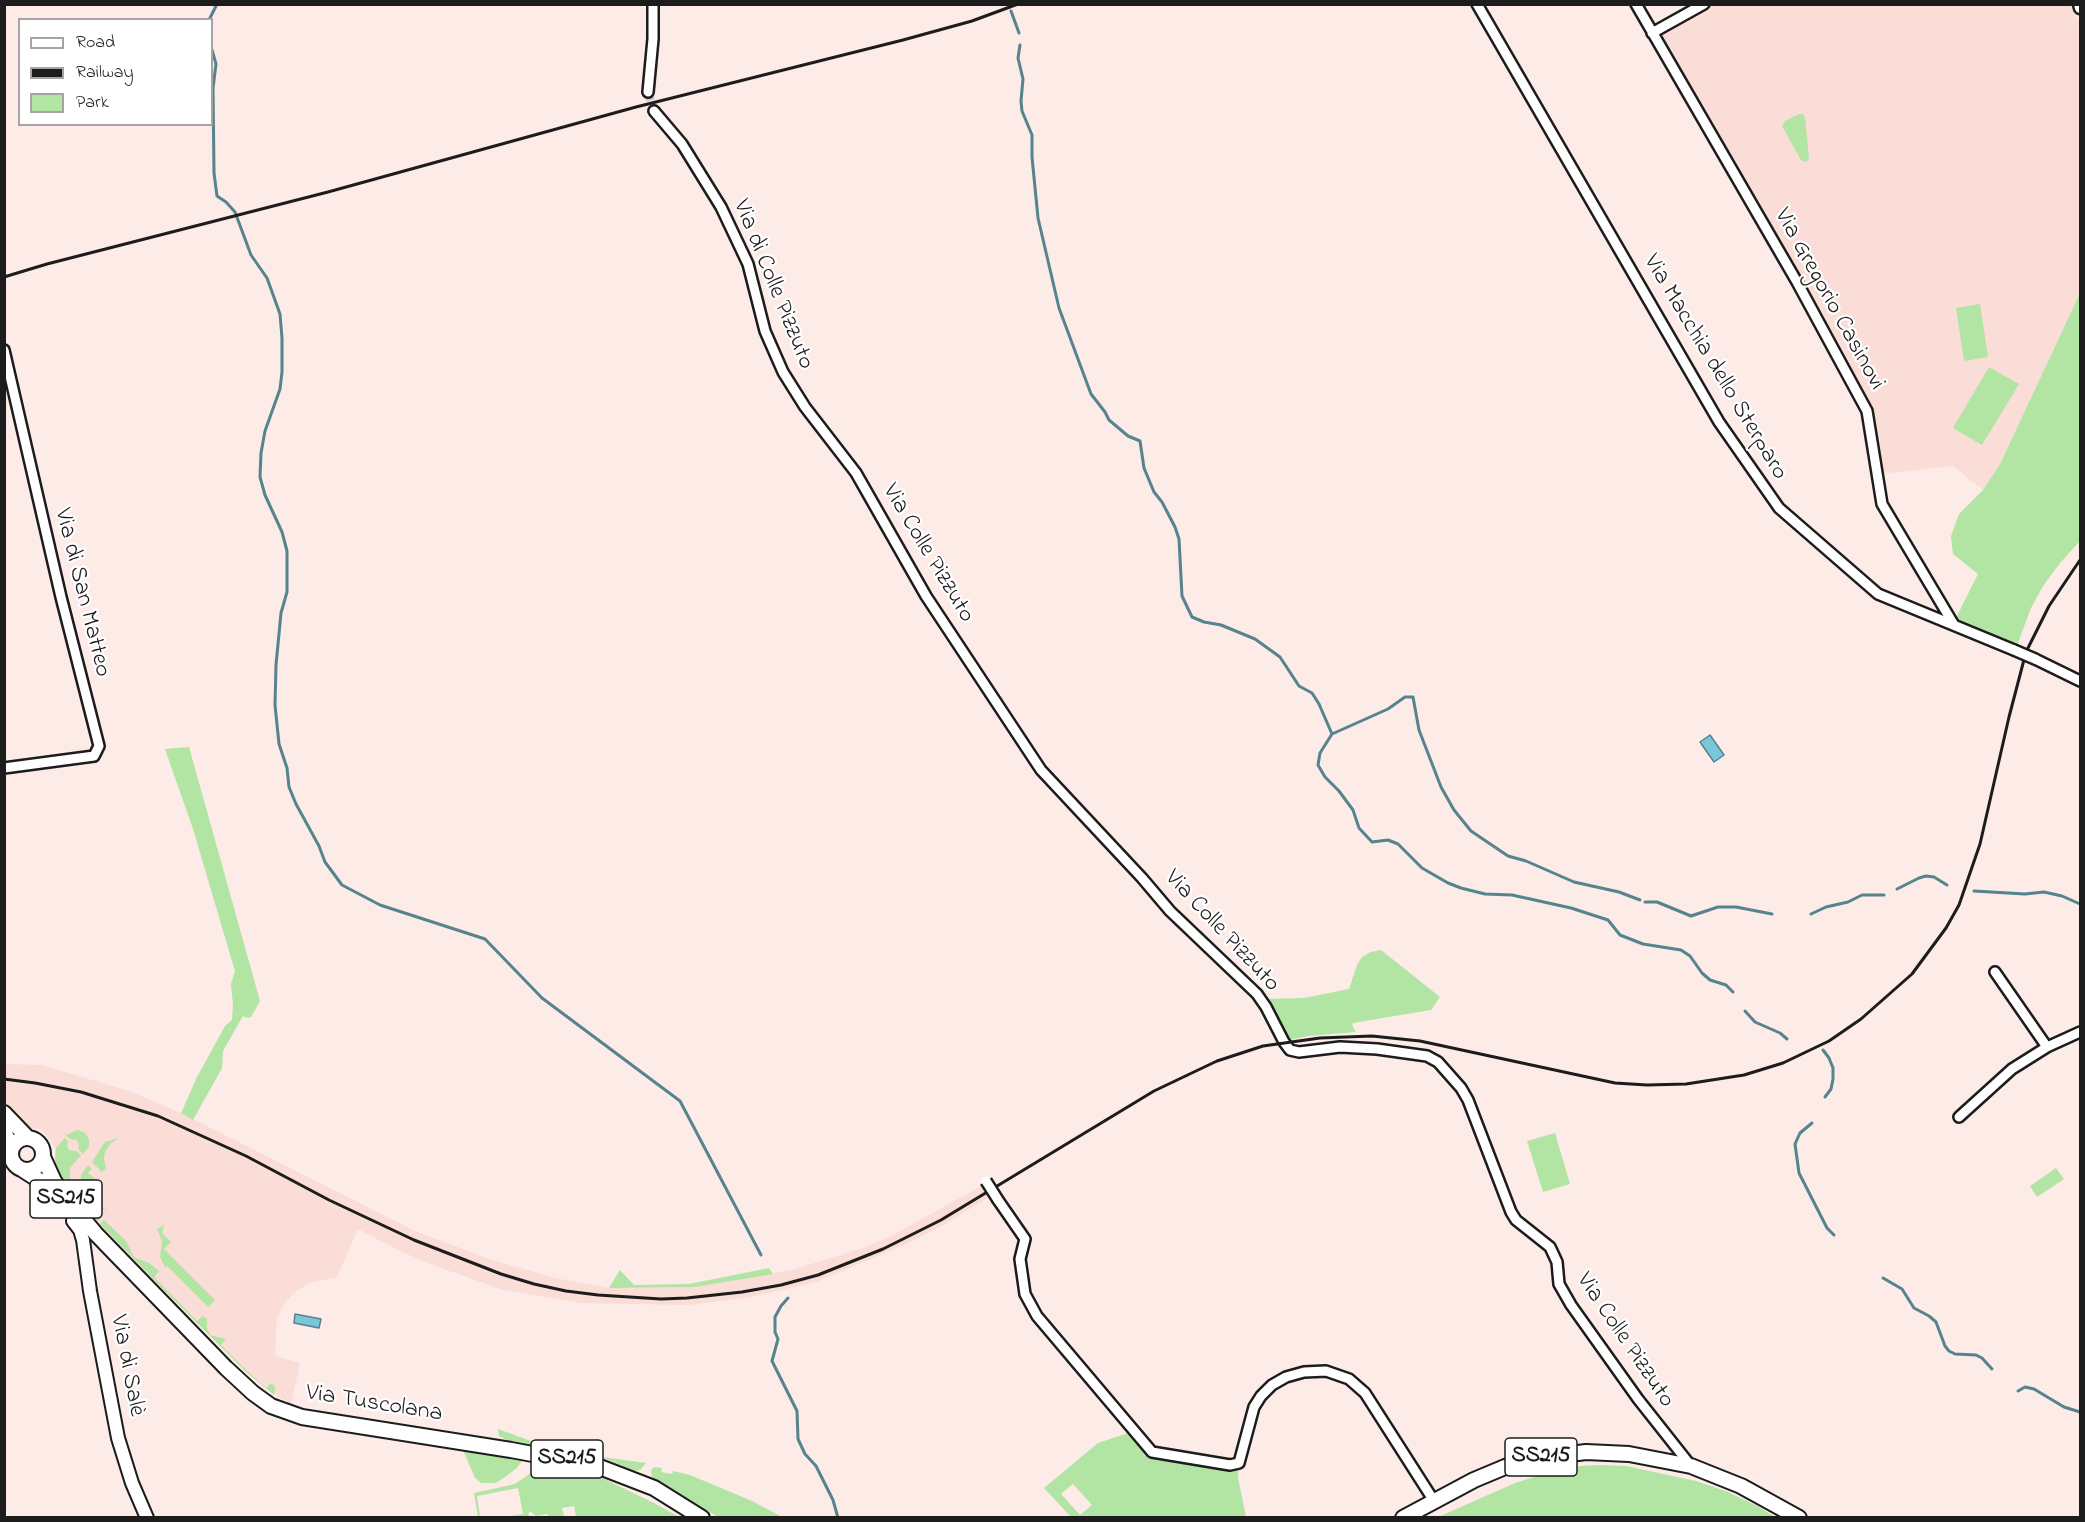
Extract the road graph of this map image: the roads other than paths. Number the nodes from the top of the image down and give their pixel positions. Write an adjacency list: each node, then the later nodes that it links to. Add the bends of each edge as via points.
1 (653, 4): 6 (street)
2 (1477, 4): 10 (street, Via Macchia dello Sterparo, via 1719,422 1775,503 1878,594)
3 (1636, 4): 5 (street, Via Gregorio Casinovi)
4 (1704, 4): 5 (street)
5 (1652, 33): 10 (street, Via Gregorio Casinovi, via 1867,411 1882,504)
6 (648, 92)
7 (654, 111): 9 (street, Via di Colle Pizzuto, via 682,144 721,207 748,264 763,323 780,367)
8 (5, 355): 12 (street, Via di San Matteo, via 99,746 94,756)
9 (856, 473): 26 (street, Via Colle Pizzuto, via 926,596 1041,770 1170,911 1257,994 1288,1047 1299,1052 1361,1048 1426,1056 1438,1062 1461,1088 1511,1212 1550,1247 1557,1262 1559,1284 1571,1305)
10 (1954, 625): 11 (street, Via Macchia dello Sterparo, bridge)
11 (2080, 681)
12 (4, 768)
13 (1995, 972): 15 (street)
14 (2080, 1032): 15 (street)
15 (2047, 1047): 17 (street, via 2004,1075)
16 (4, 1113): 19 (main road)
17 (1959, 1117)
18 (4, 1131): 20 (main road)
19 (27, 1137): 20 (main road); 21 (main road, via 39,1142)
20 (12, 1148): 22 (main road, via 14,1163)
21 (44, 1157): 22 (main road, via 35,1168); 25 (main road, Via Tuscolana / SS215, via 64,1196)
22 (22, 1169): 24 (main road, Via Tuscolana / SS215, via 45,1184)
23 (986, 1181): 27 (street, bridge, via 1024,1239 1020,1259 1025,1294 1037,1316 1152,1452 1239,1464 1254,1407 1261,1396 1286,1377 1326,1371 1349,1379 1365,1393)
24 (73, 1221): 25 (main road, Via Tuscolana / SS215); 28 (main road, Via di Salè, via 80,1230 118,1438)
25 (96, 1234): 29 (main road, Via Tuscolana / SS215, via 226,1368 258,1398 280,1411 597,1466 654,1488)
26 (1691, 1466): 27 (main road, SS215, via 1629,1454 1562,1454 1494,1471); 31 (main road, SS215, via 1759,1494)
27 (1434, 1501): 30 (main road, SS215)
28 (147, 1518)
29 (702, 1518)
30 (1403, 1518)
31 (1799, 1518)

